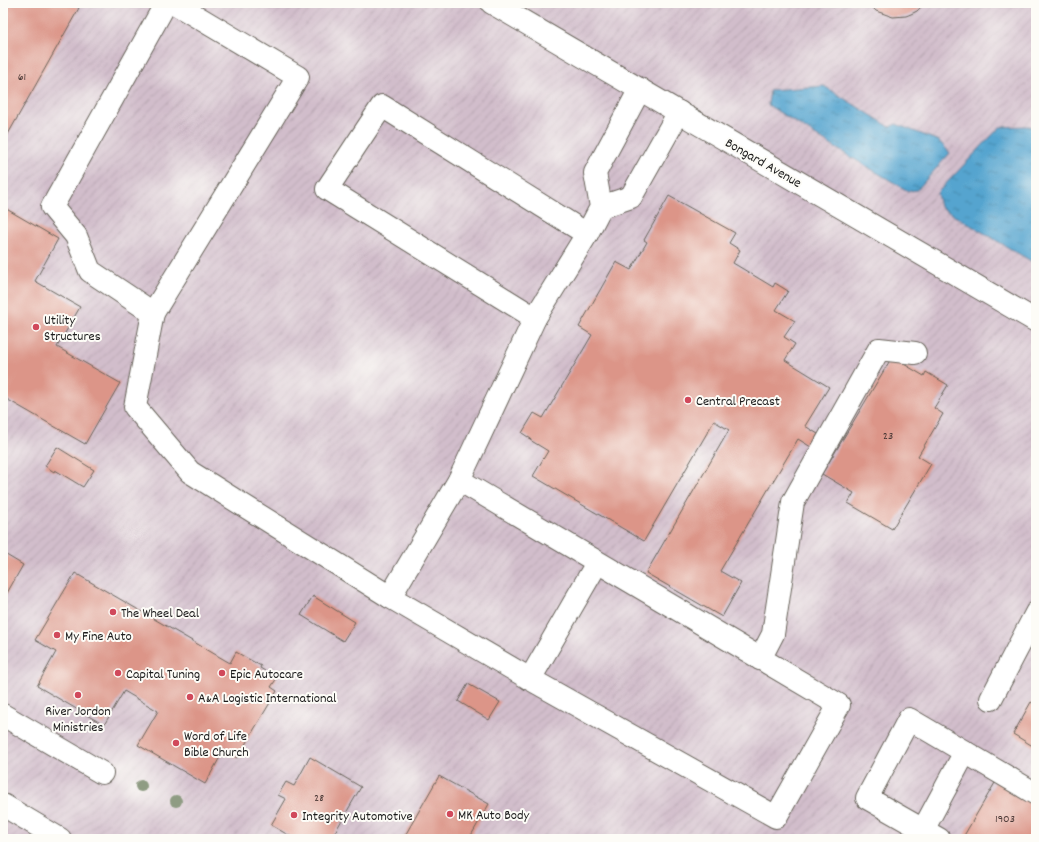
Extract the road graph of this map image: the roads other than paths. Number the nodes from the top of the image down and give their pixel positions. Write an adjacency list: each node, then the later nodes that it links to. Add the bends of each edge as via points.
1 (166, 3): 8 (street, via 52,207 76,236 90,271)
2 (174, 3): 8 (street, via 298,77)
3 (492, 3): 4 (street, Bongard Avenue)
4 (640, 89): 5 (street, Bongard Avenue); 6 (street, via 595,173)
5 (679, 112): 6 (street, via 631,197); 10 (street, Bongard Avenue)
6 (601, 207): 7 (street)
7 (587, 234): 9 (street); 9 (street, via 382,106 327,188)
8 (153, 313): 14 (street, via 135,408 190,472)
9 (535, 318): 12 (street)
10 (1036, 321)
11 (915, 353): 16 (street, via 880,349 793,502 773,634)
12 (459, 480): 13 (street); 14 (street)
13 (597, 563): 16 (street); 17 (street)
14 (390, 597): 17 (street)
15 (1036, 613): 18 (street)
16 (760, 659): 17 (street, via 839,705 776,817)
17 (530, 679)
18 (991, 699)
19 (3, 715): 21 (street)
20 (965, 752): 22 (street); 24 (street); 24 (street, via 909,719 868,798)
21 (102, 773)
22 (1036, 794)
23 (3, 805): 25 (street)
24 (931, 834)
25 (60, 839)

